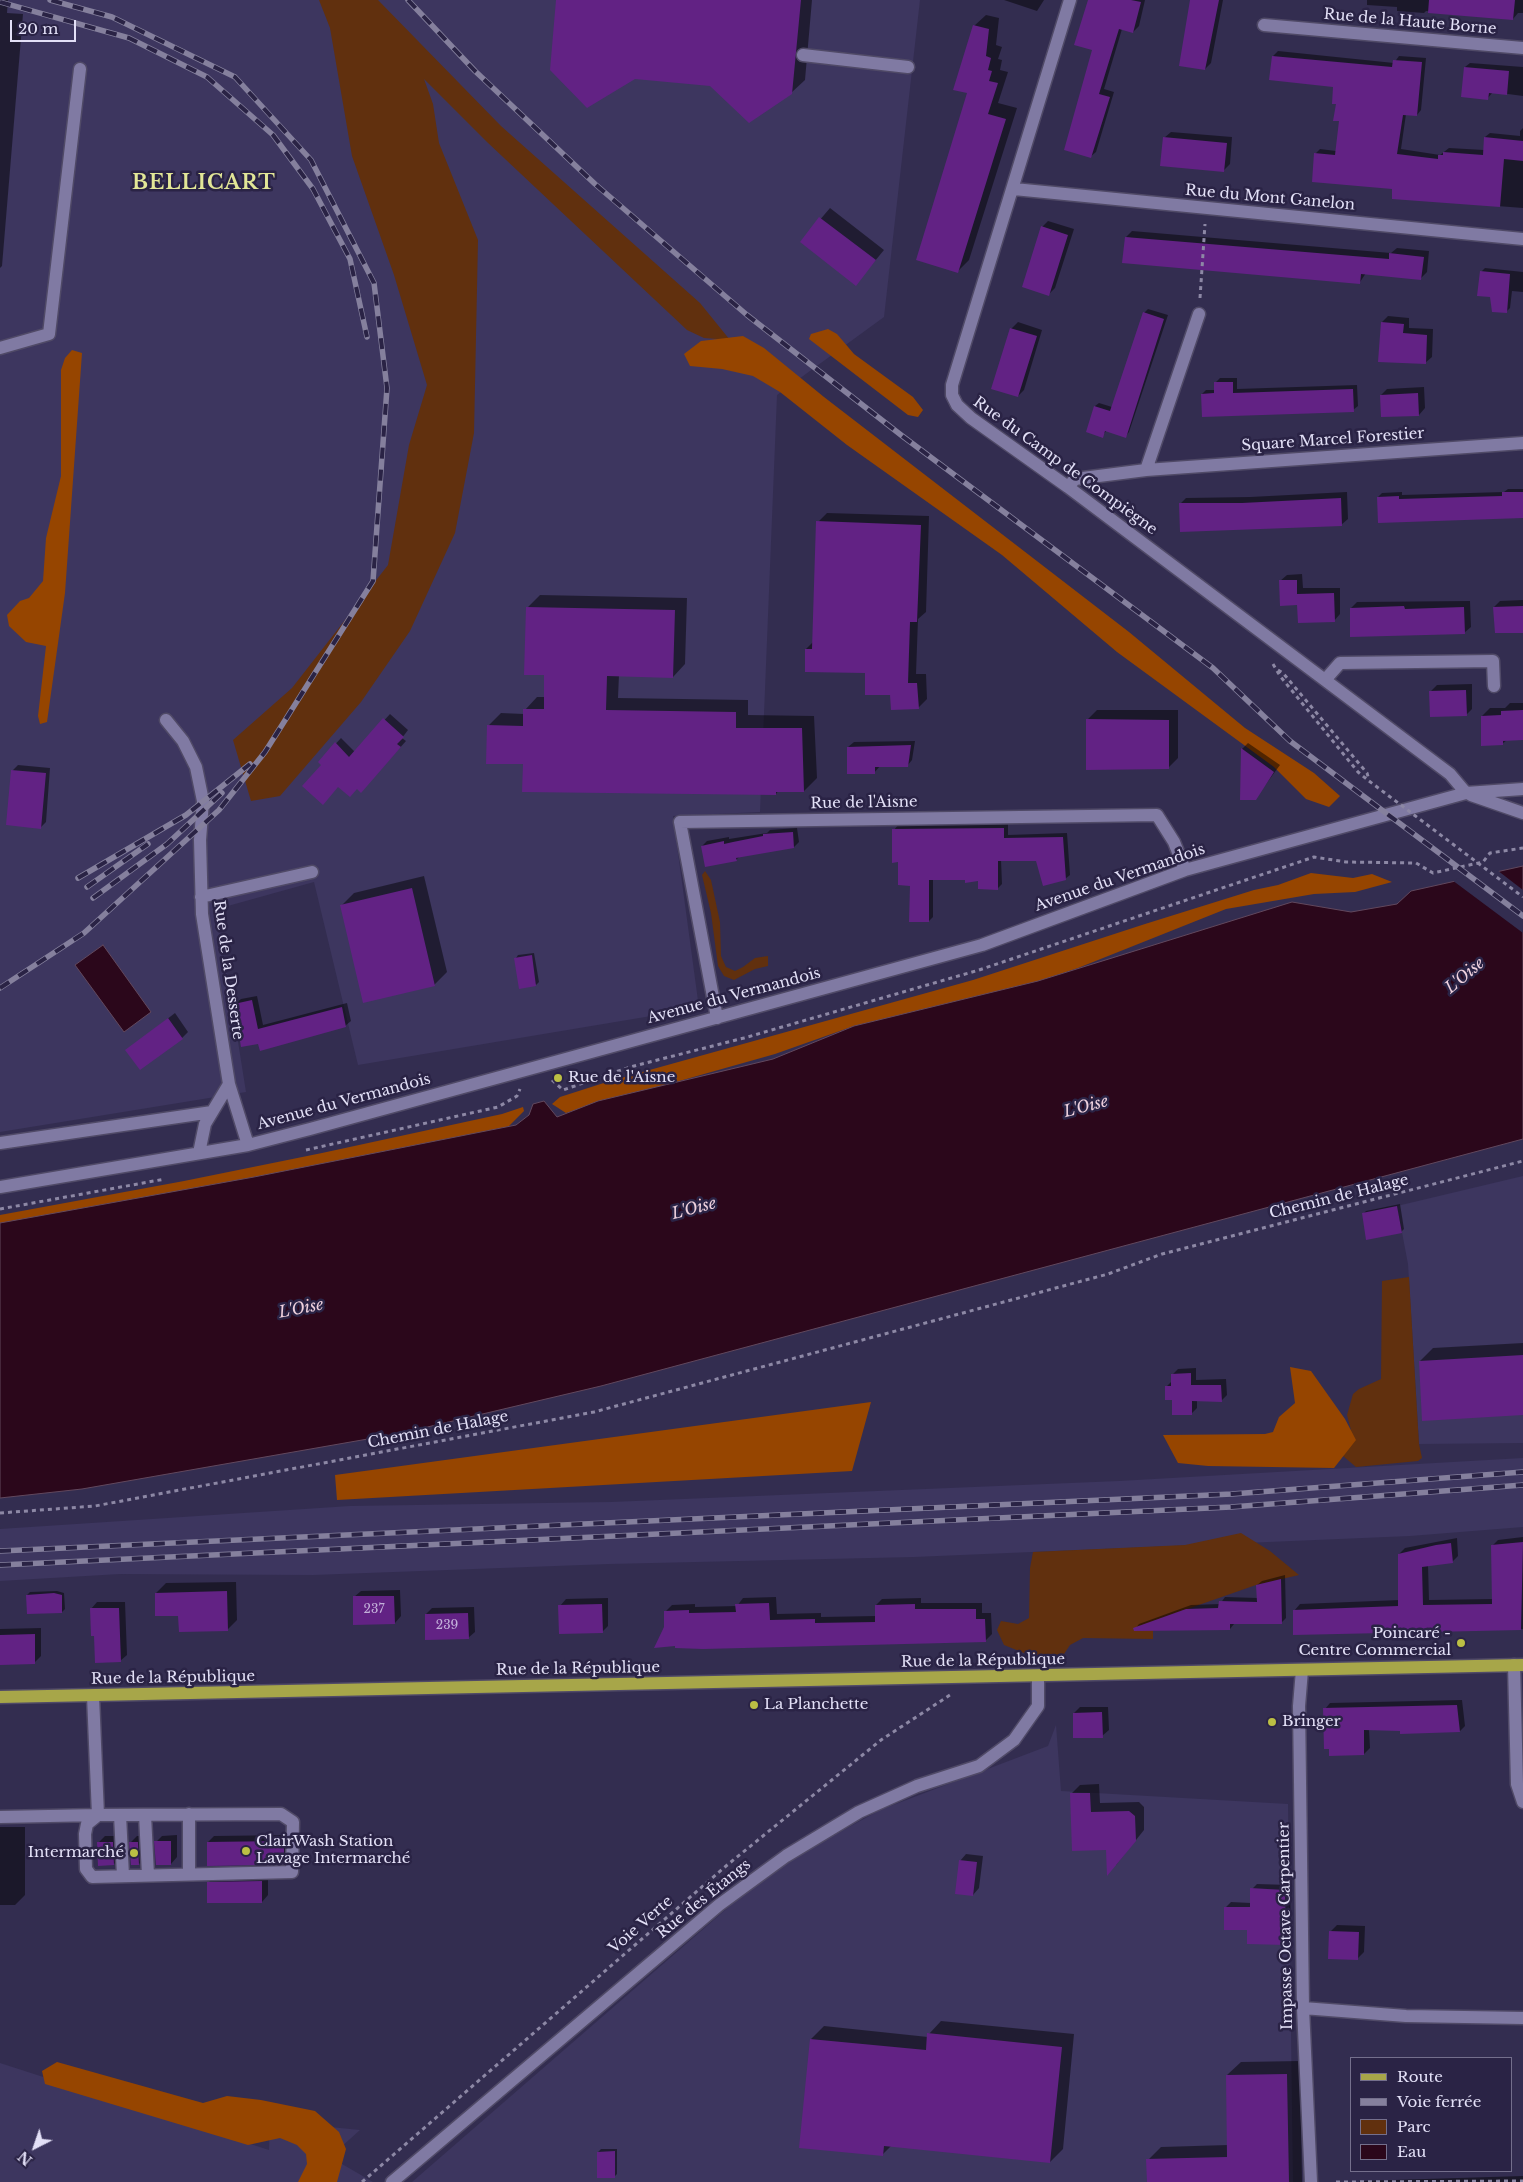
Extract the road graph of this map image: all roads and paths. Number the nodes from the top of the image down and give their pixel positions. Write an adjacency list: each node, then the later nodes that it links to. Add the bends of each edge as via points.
1 (1070, 0): 7 (street, Rue du Camp de Compiègne)
2 (1264, 25): 3 (street, Rue de la Haute Borne)
3 (1523, 48)
4 (803, 54): 5 (street)
5 (908, 67)
6 (80, 69): 11 (street, via 49,334)
7 (1014, 189): 8 (street, Rue du Mont Ganelon); 14 (street, Rue du Camp de Compiègne, via 952,385 952,395 962,411)
8 (1206, 209): 9 (street, Rue du Mont Ganelon); 10 (path)
9 (1523, 239)
10 (1199, 314): 13 (street)
11 (0, 348)
12 (1523, 443): 13 (street, Square Marcel Forestier)
13 (1146, 470): 14 (street, Square Marcel Forestier, via 1075,479)
14 (1068, 487): 15 (street, Rue du Camp de Compiègne)
15 (1326, 680): 16 (street, via 1340,663 1492,661); 20 (street, Rue du Camp de Compiègne, via 1450,774)
16 (1494, 686)
17 (166, 720): 25 (street, Rue de la Desserte, via 183,741 196,767 203,801)
18 (1369, 781): 18 (path, via 1367,773 1278,670 1358,772); 26 (path, bridge)
19 (1523, 789): 20 (street, Avenue du Vermandois)
20 (1466, 793): 21 (street); 23 (street, Avenue du Vermandois)
21 (1523, 813)
22 (1523, 848): 28 (path, via 1490,853 1482,862 1433,873 1416,863 1346,862 1314,857 979,970 744,1038 630,1067 563,1090)
23 (1185, 870): 27 (street, Avenue du Vermandois, via 982,944); 27 (street, Rue de l'Aisne, via 1174,842 1157,815 680,822)
24 (312, 872): 25 (street)
25 (201, 897): 30 (street, Rue de la Desserte)
26 (1523, 897)
27 (717, 1018): 33 (street, Avenue du Vermandois)
28 (546, 1076)
29 (523, 1083): 34 (path, via 517,1096 498,1107)
30 (229, 1084): 31 (street); 33 (street, Rue de la Desserte)
31 (212, 1112): 32 (street); 35 (street, via 205,1124)
32 (0, 1143)
33 (248, 1144): 35 (street, Avenue du Vermandois)
34 (296, 1152)
35 (199, 1153): 38 (street, Avenue du Vermandois)
36 (1523, 1161): 40 (path, Chemin de Halage, via 1162,1254 1108,1274 594,1412 95,1506)
37 (171, 1178): 39 (path)
38 (0, 1187)
39 (0, 1209)
40 (0, 1513)
41 (1518, 1665): 42 (main road, Rue de la République); 47 (street, via 1517,1784)
42 (1302, 1670): 43 (main road, Rue de la République); 56 (street, Impasse Octave Carpentier, via 1299,1706)
43 (1038, 1676): 44 (main road, Rue de la République); 60 (street, Rue des Étangs, via 1038,1706 1014,1740 979,1766 917,1786 859,1812 786,1856 719,1905)
44 (93, 1696): 45 (main road, Rue de la République); 49 (street)
45 (0, 1697)
46 (946, 1699): 59 (path, Voie Verte, via 881,1740 726,1866)
47 (1523, 1802)
48 (189, 1814): 51 (street); 53 (street); 53 (street, via 281,1814 293,1822 292,1872)
49 (98, 1815): 50 (street); 52 (street); 55 (street, via 87,1824 86,1870 92,1876)
50 (120, 1815): 51 (street); 55 (street)
51 (145, 1815): 54 (street)
52 (0, 1817)
53 (189, 1874): 54 (street)
54 (148, 1875): 55 (street)
55 (123, 1876)
56 (1303, 2008): 57 (street, via 1406,2016); 61 (street, Impasse Octave Carpentier)
57 (1523, 2018)
58 (1523, 2181): 62 (path)
59 (362, 2182)
60 (392, 2182)
61 (1311, 2182)
62 (1336, 2182)

